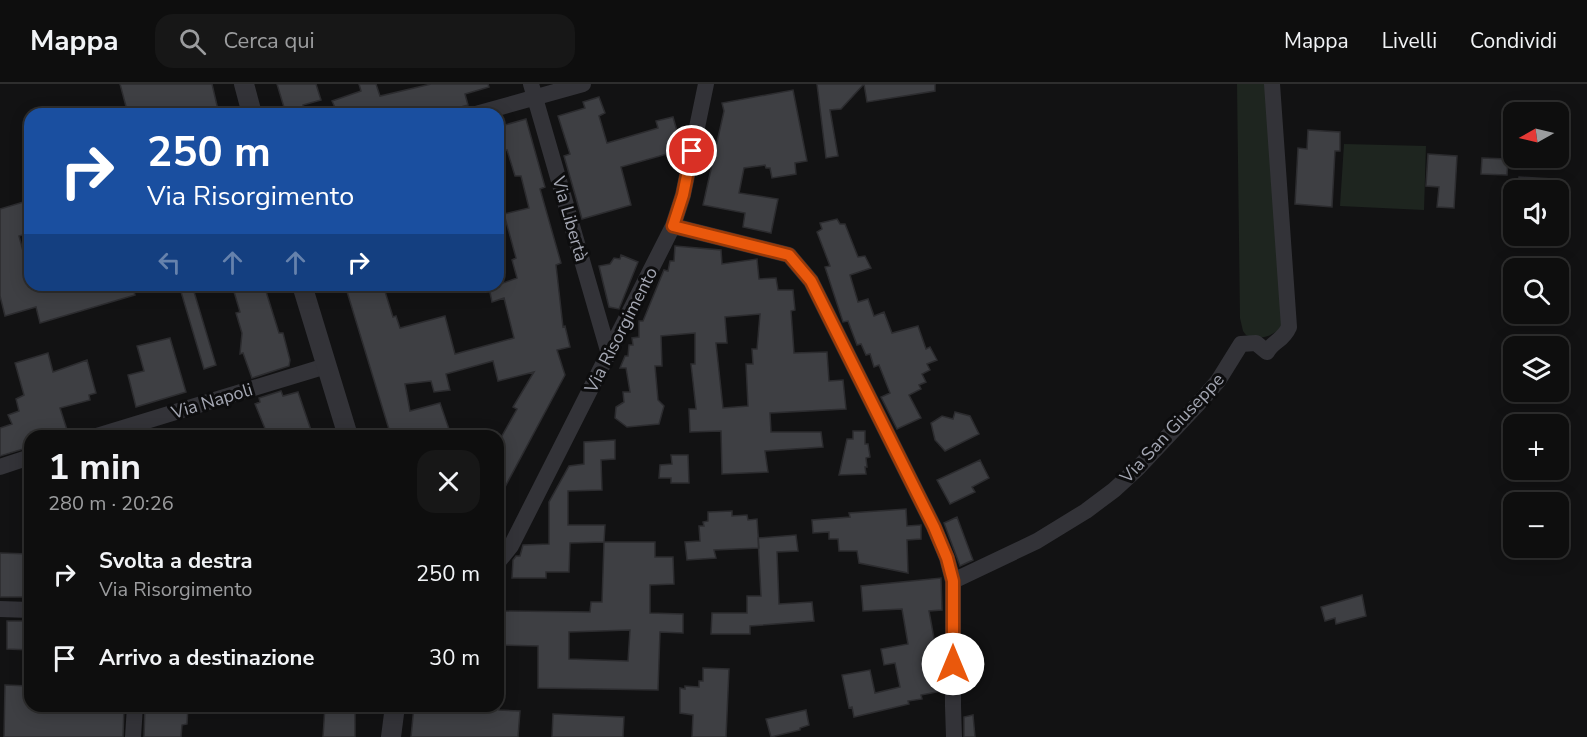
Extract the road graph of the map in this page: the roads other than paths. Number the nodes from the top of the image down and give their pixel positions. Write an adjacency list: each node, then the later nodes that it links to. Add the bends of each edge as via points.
1 (244, 84): 6 (street)
2 (583, 84): 5 (street)
3 (706, 84): 8 (street, Via Risorgimento)
4 (1272, 84): 17 (street, Via San Giuseppe, via 1289,327 1286,334 1267,352 1256,343 1241,344 1198,404 1114,490 1086,511 1037,541)
5 (533, 91): 7 (street); 10 (street, Via Libertà)
6 (250, 108)
7 (491, 108)
8 (673, 226): 10 (street, Via Risorgimento); 17 (street, via 789,255 796,261 811,281 934,527)
9 (304, 291): 11 (street)
10 (609, 354): 16 (street, Via Risorgimento)
11 (326, 366): 12 (street, Via Napoli); 13 (street)
12 (117, 430)
13 (346, 430)
14 (24, 459): 15 (street)
15 (0, 466)
16 (504, 554)
17 (953, 581): 24 (street)
18 (0, 609): 19 (street)
19 (24, 610)
20 (135, 712): 22 (street)
21 (394, 712): 23 (street)
22 (133, 737)
23 (392, 737)
24 (954, 737)

